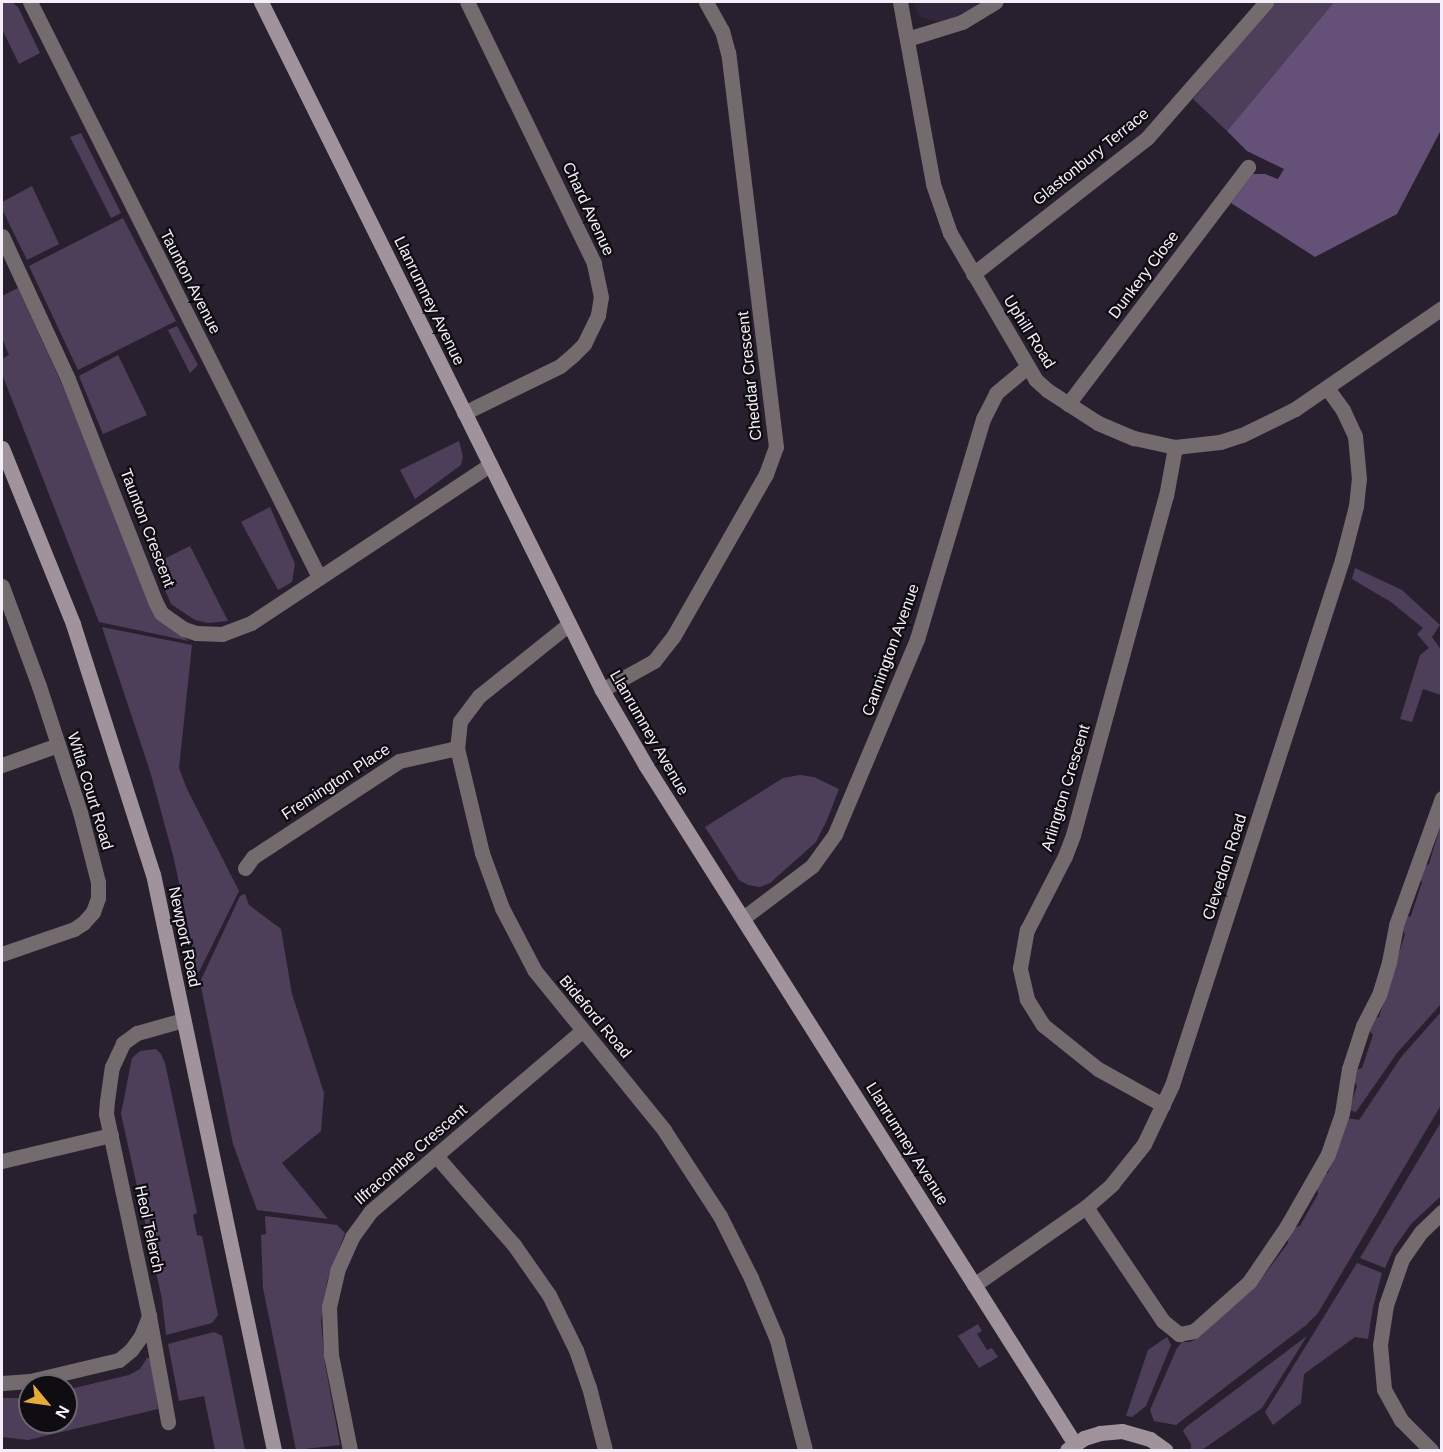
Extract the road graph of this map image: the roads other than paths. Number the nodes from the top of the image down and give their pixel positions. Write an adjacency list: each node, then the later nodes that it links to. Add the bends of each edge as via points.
1 (30, 2): 20 (street, Taunton Avenue)
2 (261, 2): 16 (street, Llanrumney Avenue)
3 (467, 2): 16 (street, Chard Avenue, via 594,263 601,297 595,322 573,356)
4 (706, 2): 23 (street, Cheddar Crescent, via 723,31 728,53 776,447 766,474 674,637 654,661)
5 (900, 2): 8 (street, Uphill Road)
6 (994, 2): 8 (street, via 962,22)
7 (1266, 2): 11 (street, Glastonbury Terrace, via 1146,138)
8 (907, 39): 11 (street, Uphill Road, via 933,184 950,233)
9 (1248, 167): 15 (street, Dunkery Close)
10 (2, 236): 20 (street, Taunton Crescent, via 68,379 161,613 184,629 222,634 251,623)
11 (973, 274): 13 (street, Uphill Road)
12 (1442, 308): 14 (street, Uphill Road)
13 (1027, 367): 15 (street, Uphill Road, via 1047,390); 29 (street, Cannington Avenue, via 996,393 983,419 917,639 836,834 812,866)
14 (1327, 388): 17 (street, Uphill Road, via 1242,435 1220,442); 33 (street, Clevedon Road, via 1350,423 1359,458 1350,532 1182,1058)
15 (1068, 404): 17 (street, Uphill Road, via 1098,423 1134,438)
16 (464, 412): 19 (street, Llanrumney Avenue)
17 (1175, 447): 33 (street, Arlington Crescent, via 1157,529 1073,835 1027,930 1020,968 1027,999 1043,1025 1098,1069)
18 (2, 448): 31 (street, Newport Road, via 73,624 153,874)
19 (490, 465): 20 (street, Taunton Crescent); 22 (street, Llanrumney Avenue)
20 (319, 577)
21 (2, 586): 24 (street, Witla Court Road)
22 (568, 624): 23 (street, Llanrumney Avenue); 25 (street, Bideford Road, via 468,707 460,721)
23 (602, 690): 29 (street, Llanrumney Avenue)
24 (58, 745): 26 (street); 30 (street, Witla Court Road, via 98,882 98,898 93,912 74,929)
25 (457, 748): 28 (street, Fremington Place, via 399,761 253,857); 32 (street, Bideford Road, via 482,852 502,908 535,971)
26 (2, 765)
27 (1442, 798): 37 (street, via 1395,925 1378,995 1348,1069 1342,1113 1328,1154 1249,1282 1194,1331 1179,1334 1163,1321)
28 (245, 868)
29 (743, 918): 39 (street, Llanrumney Avenue)
30 (2, 954)
31 (183, 1020): 34 (street, Heol Telerch, via 137,1032 116,1053 107,1101); 44 (street, Newport Road)
32 (582, 1031): 35 (street, Ilfracombe Crescent); 47 (street, Bideford Road, via 684,1156 740,1254 777,1340)
33 (1163, 1106): 37 (street, Clevedon Road, via 1132,1162)
34 (111, 1135): 36 (street); 40 (street, Heol Telerch)
35 (437, 1157): 45 (street, Ilfracombe Crescent, via 371,1211 352,1237 337,1271 329,1307 329,1334); 46 (street, via 514,1245 549,1295 589,1388)
36 (2, 1161)
37 (1086, 1207): 39 (street, Clevedon Road)
38 (1442, 1212): 49 (street, via 1421,1232 1402,1259 1386,1305 1380,1345 1384,1389 1401,1420)
39 (975, 1285): 43 (street, Llanrumney Avenue)
40 (149, 1316): 41 (street, via 131,1350 119,1360 30,1381); 42 (street, Heol Telerch)
41 (2, 1383)
42 (168, 1422)
43 (1071, 1447): 48 (street, via 1100,1433 1122,1431 1150,1439)
44 (274, 1450)
45 (350, 1450)
46 (605, 1450)
47 (805, 1450)
48 (1165, 1450)
49 (1431, 1450)

